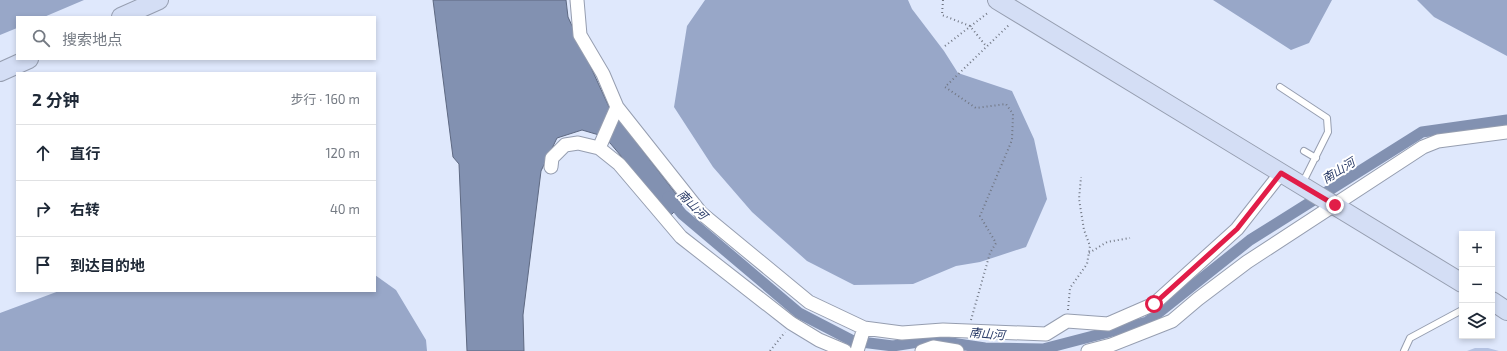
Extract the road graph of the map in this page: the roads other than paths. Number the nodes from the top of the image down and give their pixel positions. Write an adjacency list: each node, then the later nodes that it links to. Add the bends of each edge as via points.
1 (159, 0): 4 (street)
2 (577, 0): 8 (street, via 580,35 604,74)
3 (999, 1): 14 (street)
4 (123, 16)
5 (27, 60): 6 (street)
6 (0, 72)
7 (1280, 87): 12 (lane, via 1327,118 1328,132)
8 (617, 107): 10 (street); 22 (street, via 702,213 809,302)
9 (1507, 132): 16 (street, via 1438,141 1423,147)
10 (599, 148): 13 (street, via 578,143 565,146 552,158); 24 (street, via 619,164 681,237 791,323 819,340)
11 (1304, 152): 12 (lane)
12 (1316, 158): 15 (lane)
13 (551, 167)
14 (1281, 173): 15 (street); 21 (street, via 1237,229 1154,304)
15 (1303, 186): 16 (street)
16 (1335, 205): 17 (street); 23 (street, via 1247,262 1172,322)
17 (1459, 281)
18 (1495, 303): 19 (street)
19 (1507, 311)
20 (1459, 312): 29 (lane, via 1410,338)
21 (1108, 324): 22 (street, via 1067,321 1046,334 943,330 902,333); 23 (street)
22 (864, 328): 25 (street)
23 (1110, 345): 28 (street)
24 (845, 351)
25 (857, 351)
26 (922, 351): 27 (street, via 933,347)
27 (957, 351)
28 (1088, 351)
29 (1404, 351)

